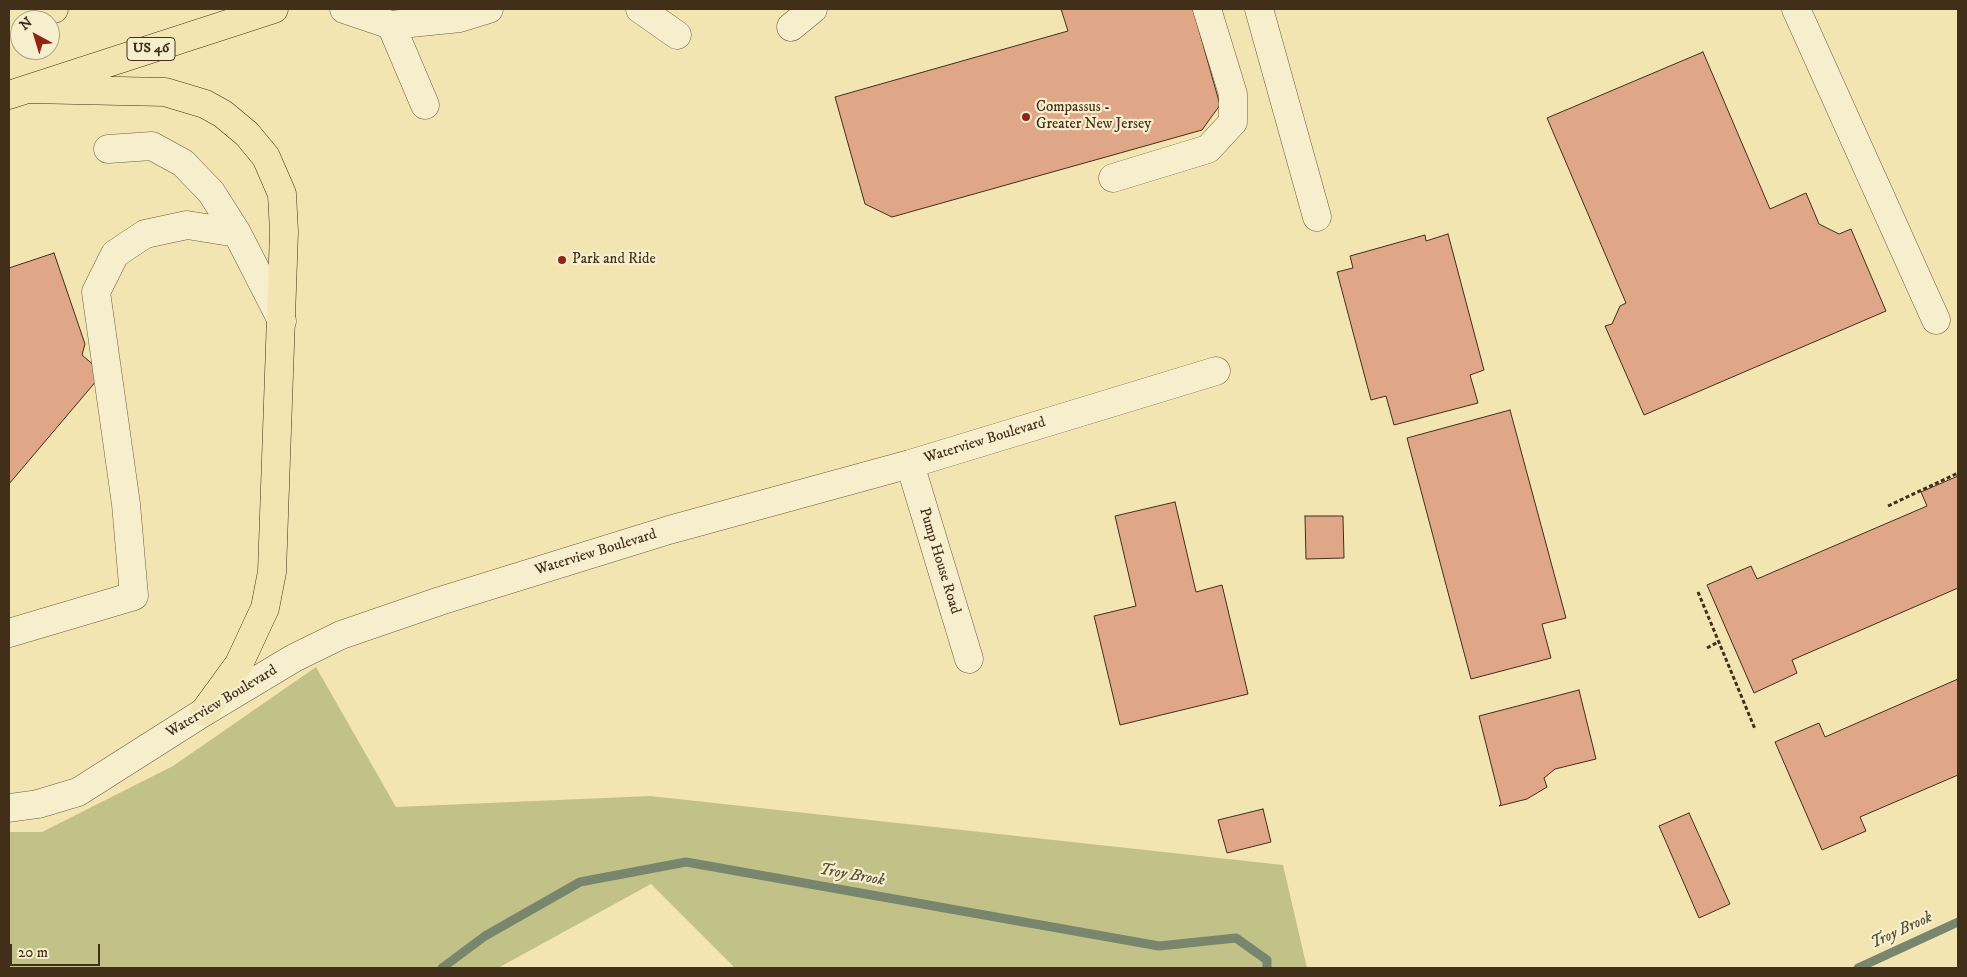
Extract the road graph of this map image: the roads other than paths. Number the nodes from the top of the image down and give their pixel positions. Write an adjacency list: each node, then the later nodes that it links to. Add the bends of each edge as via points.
1 (54, 9): 11 (highway)
2 (274, 9): 14 (highway, US 46)
3 (344, 9): 12 (street)
4 (489, 9): 12 (street, via 460,18)
5 (640, 9): 6 (street, via 677,35)
6 (670, 9)
7 (813, 9): 13 (street)
8 (1207, 9): 17 (street, via 1233,94 1233,122 1208,149)
9 (1259, 9): 18 (street)
10 (1796, 9): 20 (street)
11 (9, 21)
12 (391, 25): 15 (street)
13 (791, 27)
14 (19, 92): 21 (highway, via 166,92 205,104 247,134 266,157 282,194)
15 (424, 105)
16 (108, 149): 19 (street, via 152,146 183,163 211,192)
17 (1113, 178)
18 (1318, 217)
19 (237, 233): 21 (street); 24 (street, via 186,226 145,234 114,254 96,292 126,504 134,596)
20 (1936, 320)
21 (282, 321): 26 (highway, via 272,572 265,608 239,664)
22 (1216, 371): 23 (street, Waterview Boulevard)
23 (910, 464): 25 (street, Pump House Road); 26 (street, Waterview Boulevard, via 660,533 341,635 294,658)
24 (9, 633)
25 (969, 659)
26 (204, 712): 27 (street, Waterview Boulevard, via 78,792 38,804)
27 (9, 808)

